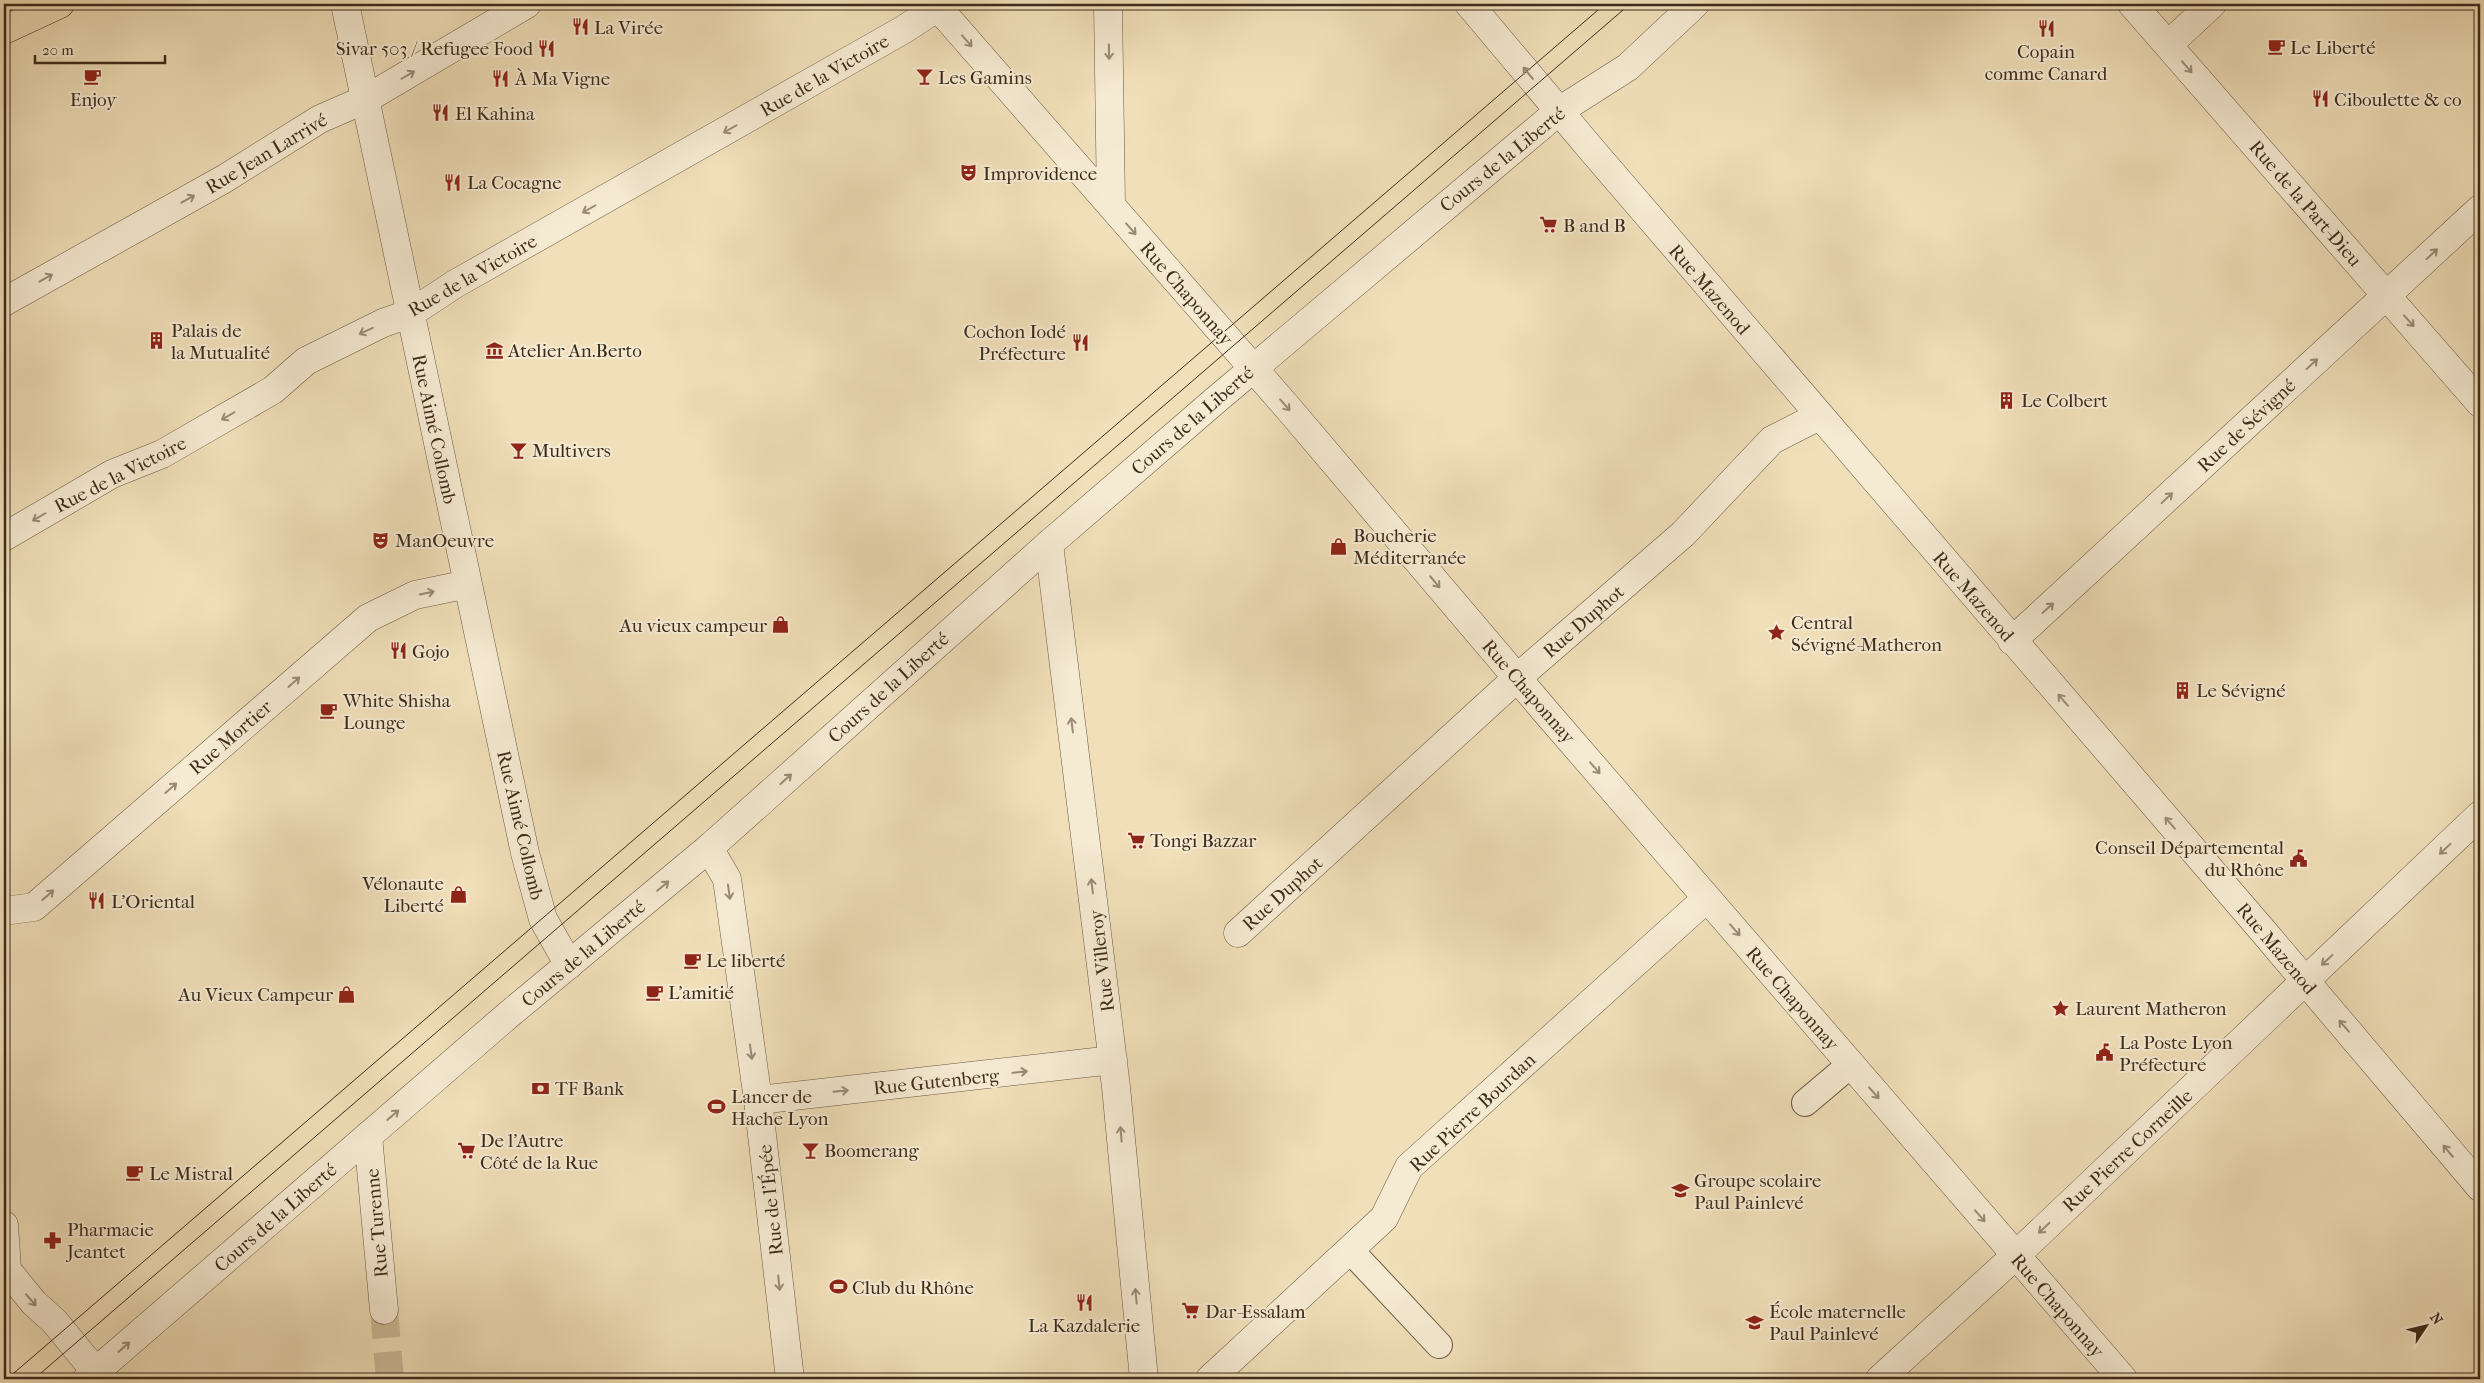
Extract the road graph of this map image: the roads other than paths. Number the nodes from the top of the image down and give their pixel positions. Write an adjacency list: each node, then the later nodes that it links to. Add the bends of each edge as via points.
1 (60, 4): 10 (main road)
2 (345, 4): 12 (street, Rue Aimé Collomb)
3 (527, 4): 12 (street, Rue Jean Larrivé, one-way to 3)
4 (1108, 4): 14 (street, one-way to 14)
5 (1469, 4): 13 (street, Rue Mazenod, one-way to 5)
6 (1695, 4): 13 (street, Cours de la Liberté, via 1628,67)
7 (2132, 4): 11 (street, Rue de la Part-Dieu)
8 (2212, 4): 11 (street)
9 (937, 5): 14 (street, Rue Chaponnay, one-way to 14); 18 (street, Rue de la Victoire, one-way to 18, via 903,30)
10 (4, 30)
11 (2168, 45): 16 (street, Rue de la Part-Dieu, one-way to 16)
12 (366, 99): 17 (street, Rue Jean Larrivé, one-way to 12, via 224,179 320,119); 18 (street, Rue Aimé Collomb)
13 (1559, 111): 19 (street, Cours de la Liberté); 21 (street, Rue Mazenod)
14 (1111, 205): 19 (street, Rue Chaponnay, one-way to 19)
15 (2480, 209): 16 (street, Rue de Sévigné, one-way to 15)
16 (2386, 296): 20 (street, Rue de la Part-Dieu, one-way to 20); 25 (street, Rue de Sévigné, one-way to 16)
17 (4, 302)
18 (411, 312): 22 (street, Rue de la Victoire, one-way to 22, via 306,361 273,390 162,454 112,474); 24 (street, Rue Aimé Collomb)
19 (1253, 368): 23 (street, Cours de la Liberté); 26 (street, Rue Chaponnay, one-way to 26)
20 (2480, 403)
21 (1819, 416): 25 (street, Rue Mazenod); 26 (street, Rue Duphot, via 1772,440 1683,534)
22 (4, 537)
23 (1049, 544): 28 (street, Cours de la Liberté, one-way to 23); 34 (street, Rue Villeroy, one-way to 23)
24 (468, 584): 30 (street, Rue Mortier, one-way to 24, via 34,906 368,618 415,595); 32 (street, Rue Aimé Collomb, via 531,876 543,918)
25 (2012, 641): 33 (street, Rue Mazenod, one-way to 25, via 2264,931)
26 (1517, 678): 29 (street, Rue Chaponnay, one-way to 29); 31 (street, Rue Duphot)
27 (2480, 815): 33 (street, Rue Pierre Corneille, one-way to 33)
28 (709, 848): 32 (street, Cours de la Liberté, one-way to 28); 36 (street, Rue de l'Épée, one-way to 36, via 727,879)
29 (1707, 898): 35 (street, Rue Chaponnay, one-way to 35); 41 (street, Rue Pierre Bourdan, via 1409,1167 1384,1218)
30 (4, 911)
31 (1238, 933)
32 (569, 965): 38 (street, Cours de la Liberté, one-way to 32)
33 (2304, 982): 39 (street, Rue Mazenod, one-way to 33); 42 (street, Rue Pierre Corneille, one-way to 42)
34 (1113, 1060): 36 (street, Rue Gutenberg, one-way to 34); 47 (street, Rue Villeroy, one-way to 34)
35 (1850, 1065): 37 (lane); 42 (street, Rue Chaponnay, one-way to 42)
36 (758, 1100): 46 (street, Rue de l'Épée, one-way to 46)
37 (1805, 1103)
38 (368, 1136): 43 (street, Rue Turenne); 45 (street, Cours de la Liberté, one-way to 38)
39 (2480, 1187)
40 (4, 1225): 45 (street, one-way to 45, via 7,1270 34,1303 54,1321)
41 (1350, 1250): 44 (lane); 48 (street, Rue Pierre Bourdan)
42 (2015, 1256): 49 (street, Rue Pierre Corneille); 50 (street, Rue Chaponnay)
43 (384, 1310)
44 (1439, 1346)
45 (91, 1376)
46 (790, 1379)
47 (1144, 1379)
48 (1210, 1379)
49 (1880, 1379)
50 (2123, 1379)

